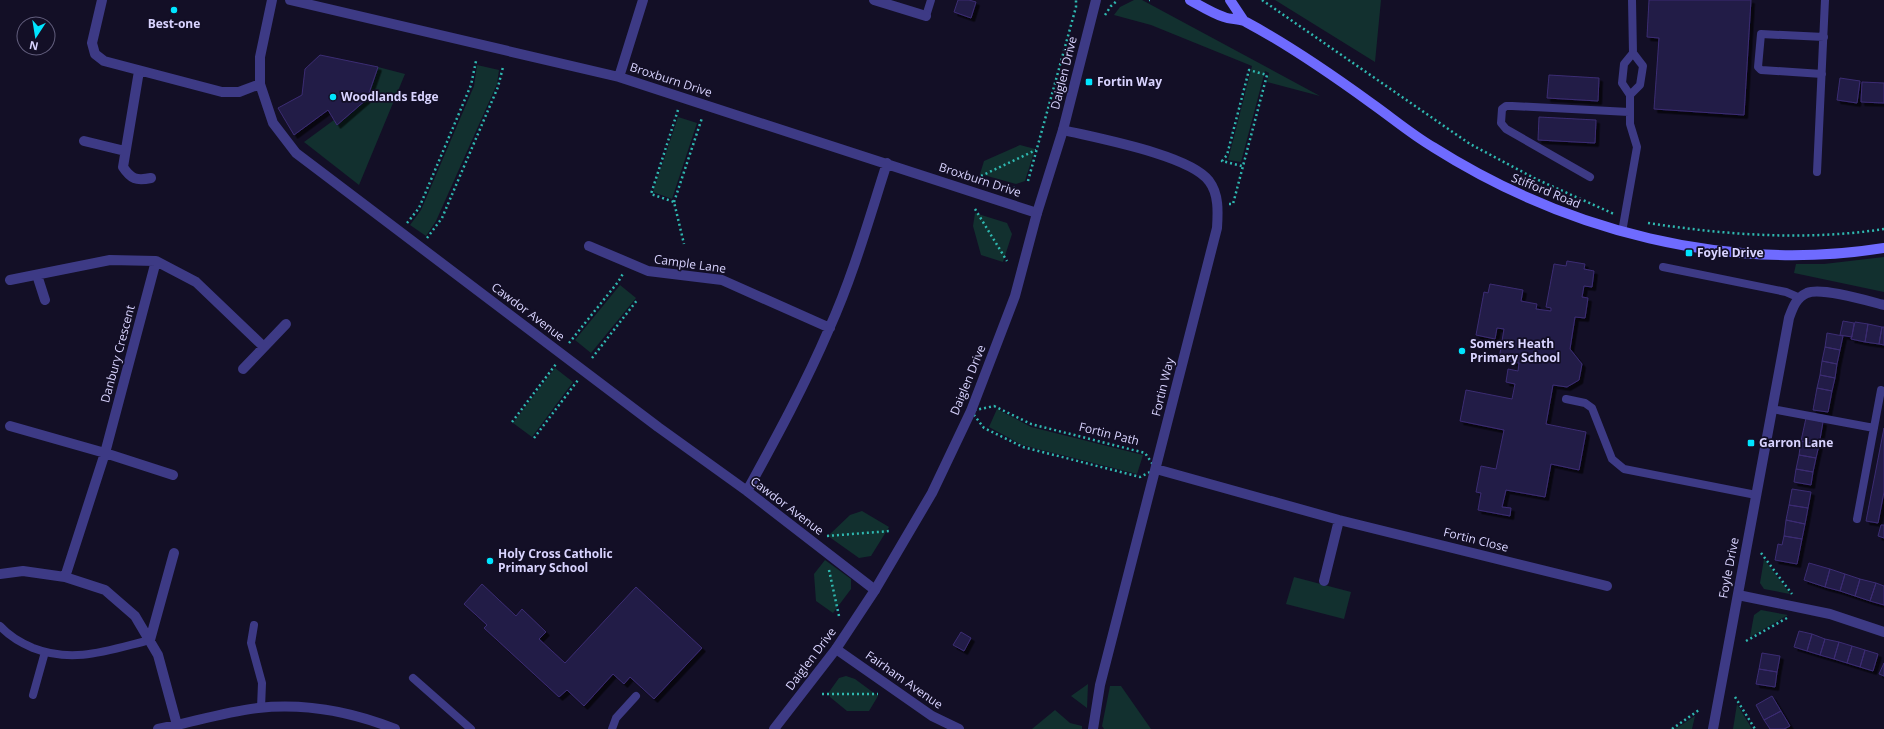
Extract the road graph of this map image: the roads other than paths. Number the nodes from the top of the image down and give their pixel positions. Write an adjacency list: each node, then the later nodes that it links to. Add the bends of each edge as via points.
1 (102, 0): 16 (street, via 92,43 95,54 104,61)
2 (272, 0): 19 (street, Cawdor Avenue, via 260,57)
3 (290, 0): 18 (street, Broxburn Drive)
4 (643, 0): 18 (street)
5 (874, 0): 12 (street)
6 (931, 0): 12 (lane)
7 (1096, 0): 22 (street, Daiglen Drive)
8 (1190, 0): 13 (main road, Stifford Road, via 1224,17)
9 (1230, 0): 13 (main road, Stifford Road)
10 (1632, 0): 15 (lane)
11 (1826, 0): 14 (lane)
12 (926, 16)
13 (1244, 21): 30 (main road, Stifford Road, via 1317,66 1430,146 1466,168 1537,203)
14 (1824, 37): 17 (lane); 17 (lane, via 1761,34 1758,67 1761,70)
15 (1633, 53): 20 (lane, via 1624,64 1622,83); 20 (lane, via 1642,66 1640,85)
16 (139, 71): 19 (street, via 222,92 238,92); 24 (street)
17 (1822, 74): 26 (lane)
18 (619, 76): 25 (street, Broxburn Drive)
19 (260, 84): 52 (street, Cawdor Avenue, via 273,123 296,153 658,427)
20 (1630, 95): 21 (lane)
21 (1629, 112): 27 (lane, via 1512,106 1502,109 1501,124 1506,129); 30 (lane, via 1637,147)
22 (1063, 130): 29 (street, Daiglen Drive); 50 (street, Fortin Way, via 1176,159 1194,167 1209,181 1219,205 1217,228)
23 (84, 141): 24 (street)
24 (125, 151): 28 (street, via 123,167 130,177 139,180)
25 (887, 163): 29 (street, Broxburn Drive); 41 (street, via 861,246)
26 (1817, 172)
27 (1590, 177)
28 (151, 178)
29 (1037, 213): 61 (street, Daiglen Drive, via 1015,296 971,411 932,493)
30 (1622, 232): 32 (main road, Stifford Road, via 1682,246 1763,254 1827,254)
31 (589, 246): 41 (street, Cample Lane, via 648,272 722,280)
32 (1884, 248)
33 (156, 261): 35 (street, via 110,260); 42 (street, via 196,282); 49 (street, Danbury Crescent)
34 (1663, 267): 37 (lane, via 1786,292)
35 (37, 275): 36 (street); 38 (street)
36 (10, 280)
37 (1800, 298): 39 (street, via 1808,293 1820,292); 46 (street, Foyle Drive, via 1794,304 1789,318)
38 (45, 300)
39 (1884, 305)
40 (286, 324): 42 (street)
41 (830, 328): 52 (street, via 796,402)
42 (264, 347): 43 (street)
43 (243, 369)
44 (1881, 390): 48 (lane)
45 (1566, 398): 53 (lane, via 1585,403 1592,408 1612,459 1624,469)
46 (1772, 409): 48 (lane); 53 (street, Foyle Drive)
47 (10, 426): 49 (street)
48 (1874, 428): 54 (lane)
49 (105, 453): 51 (street); 58 (street, Danbury Crescent)
50 (1156, 469): 55 (street, Fortin Close); 80 (street, Fortin Way, via 1100,685)
51 (173, 475)
52 (747, 491): 61 (street, Cawdor Avenue)
53 (1756, 495): 62 (street, Foyle Drive)
54 (1857, 518)
55 (1339, 520): 59 (street); 60 (street, Fortin Close)
56 (174, 553): 66 (street)
57 (0, 574): 58 (street, via 23,571)
58 (65, 577): 66 (street, via 105,590 136,616)
59 (1324, 581)
60 (1607, 586)
61 (875, 590): 67 (street, Daiglen Drive)
62 (1738, 595): 65 (street, via 1830,614); 81 (street, Foyle Drive)
63 (254, 625): 72 (lane, via 251,643 262,684)
64 (0, 626): 68 (lane, via 23,644)
65 (1884, 632)
66 (150, 640): 68 (lane, via 90,655 67,656); 73 (street, via 158,655)
67 (836, 649): 78 (street, Daiglen Drive); 79 (street, Fairham Avenue, via 932,716)
68 (45, 652): 70 (lane)
69 (413, 678): 76 (lane)
70 (33, 695)
71 (636, 696): 77 (lane, via 616,718)
72 (261, 708): 73 (street); 75 (street, via 315,708 371,719)
73 (177, 724): 74 (street)
74 (158, 729)
75 (395, 729)
76 (471, 729)
77 (612, 729)
78 (774, 729)
79 (959, 729)
80 (1092, 729)
81 (1713, 729)

